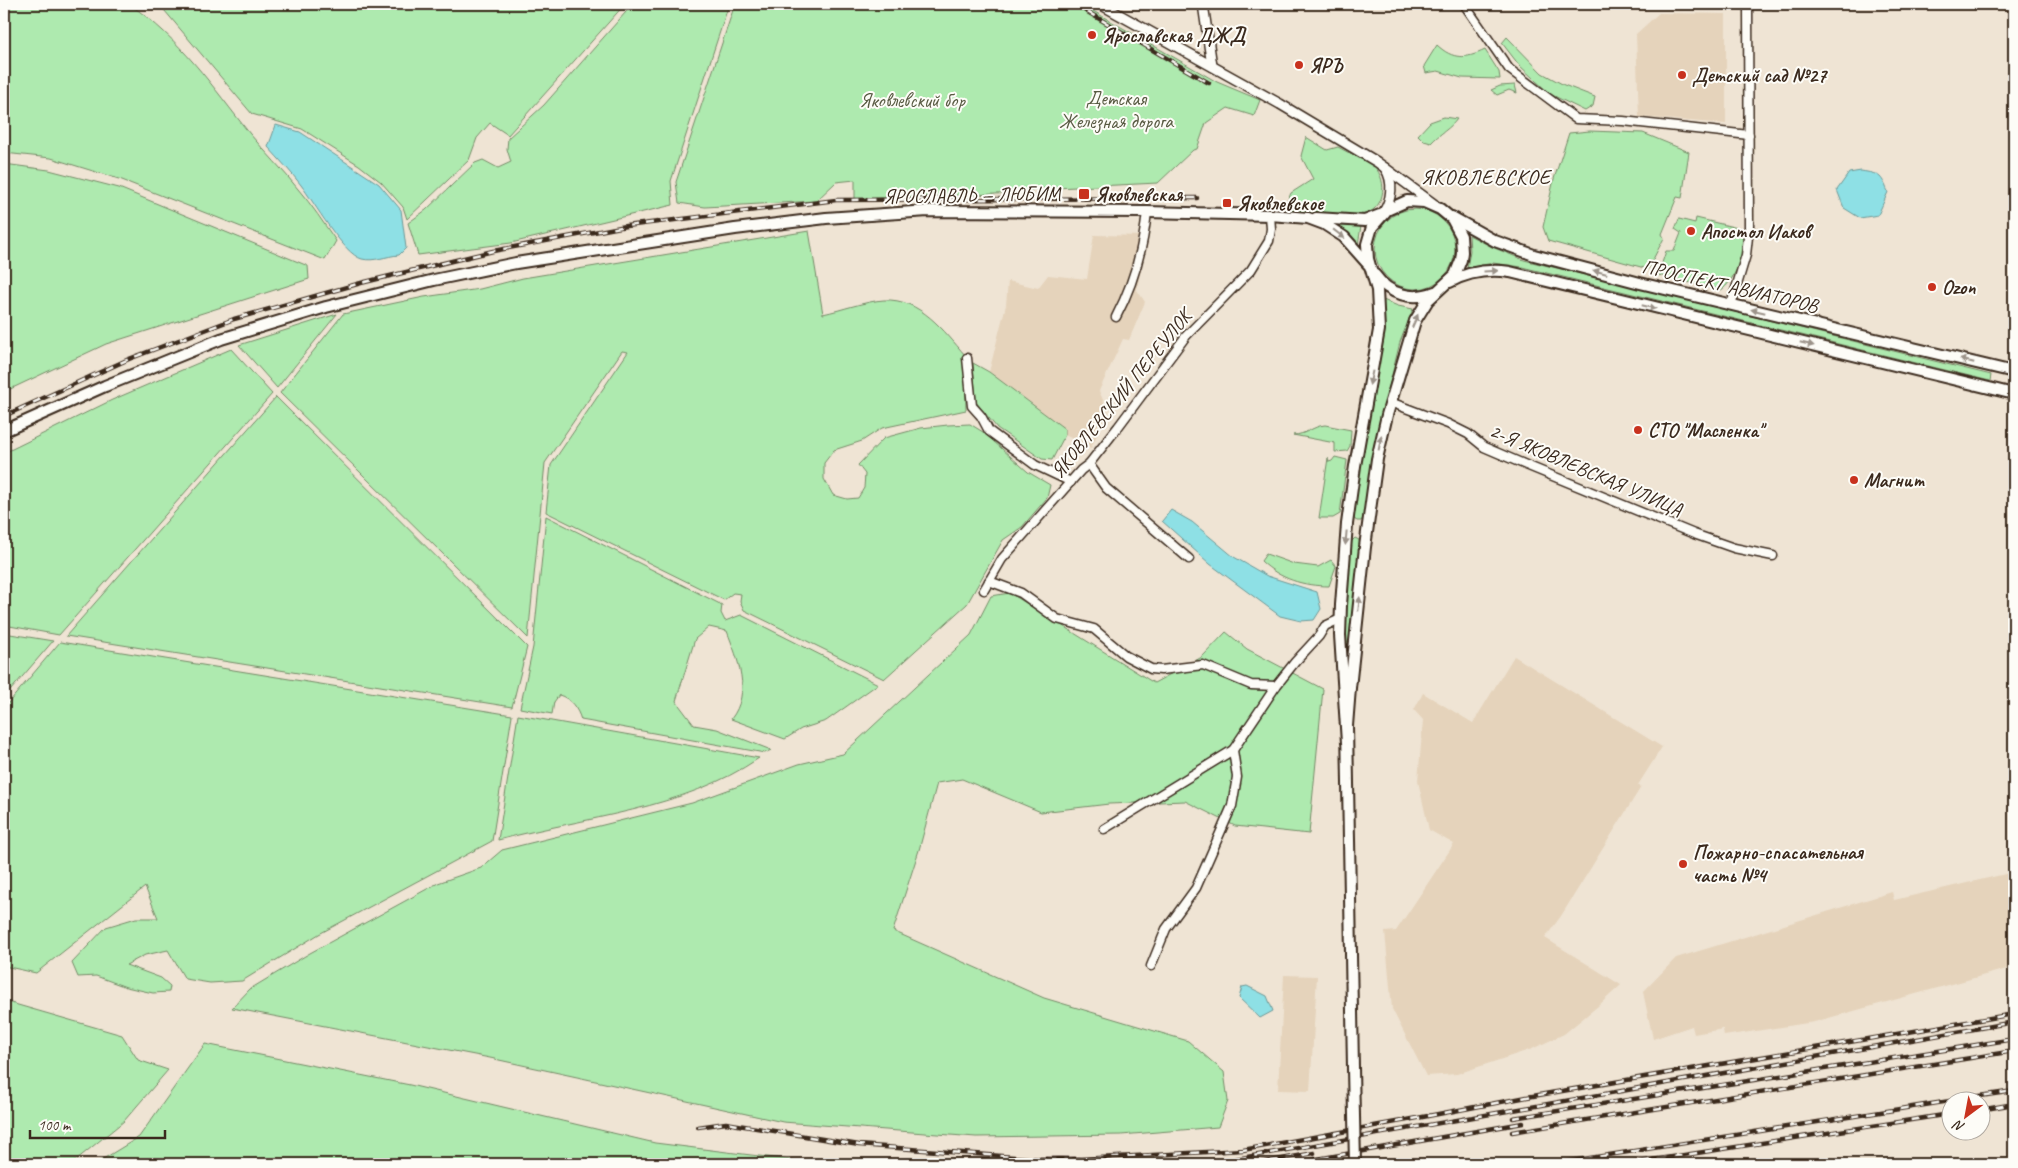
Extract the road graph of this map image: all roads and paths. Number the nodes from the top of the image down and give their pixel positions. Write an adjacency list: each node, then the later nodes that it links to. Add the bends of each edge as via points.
1 (1100, 4): 5 (street)
2 (1202, 4): 5 (street)
3 (1464, 4): 6 (street, via 1510,69 1576,119)
4 (1748, 4): 6 (street)
5 (1212, 66): 7 (street)
6 (1749, 134): 15 (street, via 1749,237)
7 (1377, 162): 8 (street); 10 (street, via 1387,171 1391,185 1388,202)
8 (1443, 210): 10 (main road, via 1424,202 1408,202); 14 (main road, via 1457,227 1462,252 1458,268); 15 (main road, ПРОСПЕКТ АВИАТОРОВ, one-way to 8, via 1516,250)
9 (1147, 212): 11 (main road, ЯРОСЛАВЛЬ — ЛЮБИМ); 16 (street, via 1134,278); 21 (main road, ЯРОСЛАВЛЬ — ЛЮБИМ, via 928,211 826,218 669,238 516,263 326,307 221,339)
10 (1381, 214): 12 (main road, via 1365,221); 13 (main road, via 1369,235 1367,252)
11 (1270, 215): 12 (main road, ЯРОСЛАВЛЬ — ЛЮБИМ); 22 (street, ЯКОВЛЕВСКИЙ ПЕРЕУЛОК, via 1269,242 1251,270 1186,336)
12 (1298, 217): 13 (main road, ЯРОСЛАВЛЬ — ЛЮБИМ, one-way to 13, via 1317,221 1338,232)
13 (1372, 269): 14 (main road, via 1384,286 1401,294 1418,296); 28 (main road, one-way to 28, via 1379,299 1380,330 1352,485)
14 (1442, 287): 19 (main road, ПРОСПЕКТ АВИАТОРОВ, one-way to 19, via 1460,277 1477,273 1510,272); 20 (main road, one-way to 14, via 1415,321 1424,304)
15 (1731, 305): 18 (main road, ПРОСПЕКТ АВИАТОРОВ, one-way to 15)
16 (1116, 317)
17 (968, 358): 23 (street, via 972,406 989,431 1035,465)
18 (2014, 372)
19 (2014, 394)
20 (1390, 402): 24 (street, 2-Я ЯКОВЛЕВСКАЯ УЛИЦА, via 1448,424 1484,447 1694,534 1734,548); 30 (main road, one-way to 20, via 1366,539 1377,459)
21 (4, 431)
22 (1089, 464): 23 (street, ЯКОВЛЕВСКИЙ ПЕРЕУЛОК); 25 (street, via 1106,488)
23 (1071, 482): 26 (street, ЯКОВЛЕВСКИЙ ПЕРЕУЛОК, via 1002,559)
24 (1773, 556)
25 (1189, 559)
26 (989, 581): 27 (street, ЯКОВЛЕВСКИЙ ПЕРЕУЛОК); 29 (street, via 1021,593 1057,619 1094,630 1126,656 1151,669 1203,665 1251,685)
27 (984, 590)
28 (1340, 619): 29 (street, via 1325,626); 30 (main road)
29 (1276, 686): 31 (street)
30 (1347, 743): 34 (main road, bridge)
31 (1233, 750): 32 (street); 33 (street, via 1237,778 1232,806 1196,888 1166,929)
32 (1104, 829)
33 (1151, 966)
34 (1355, 1164)

